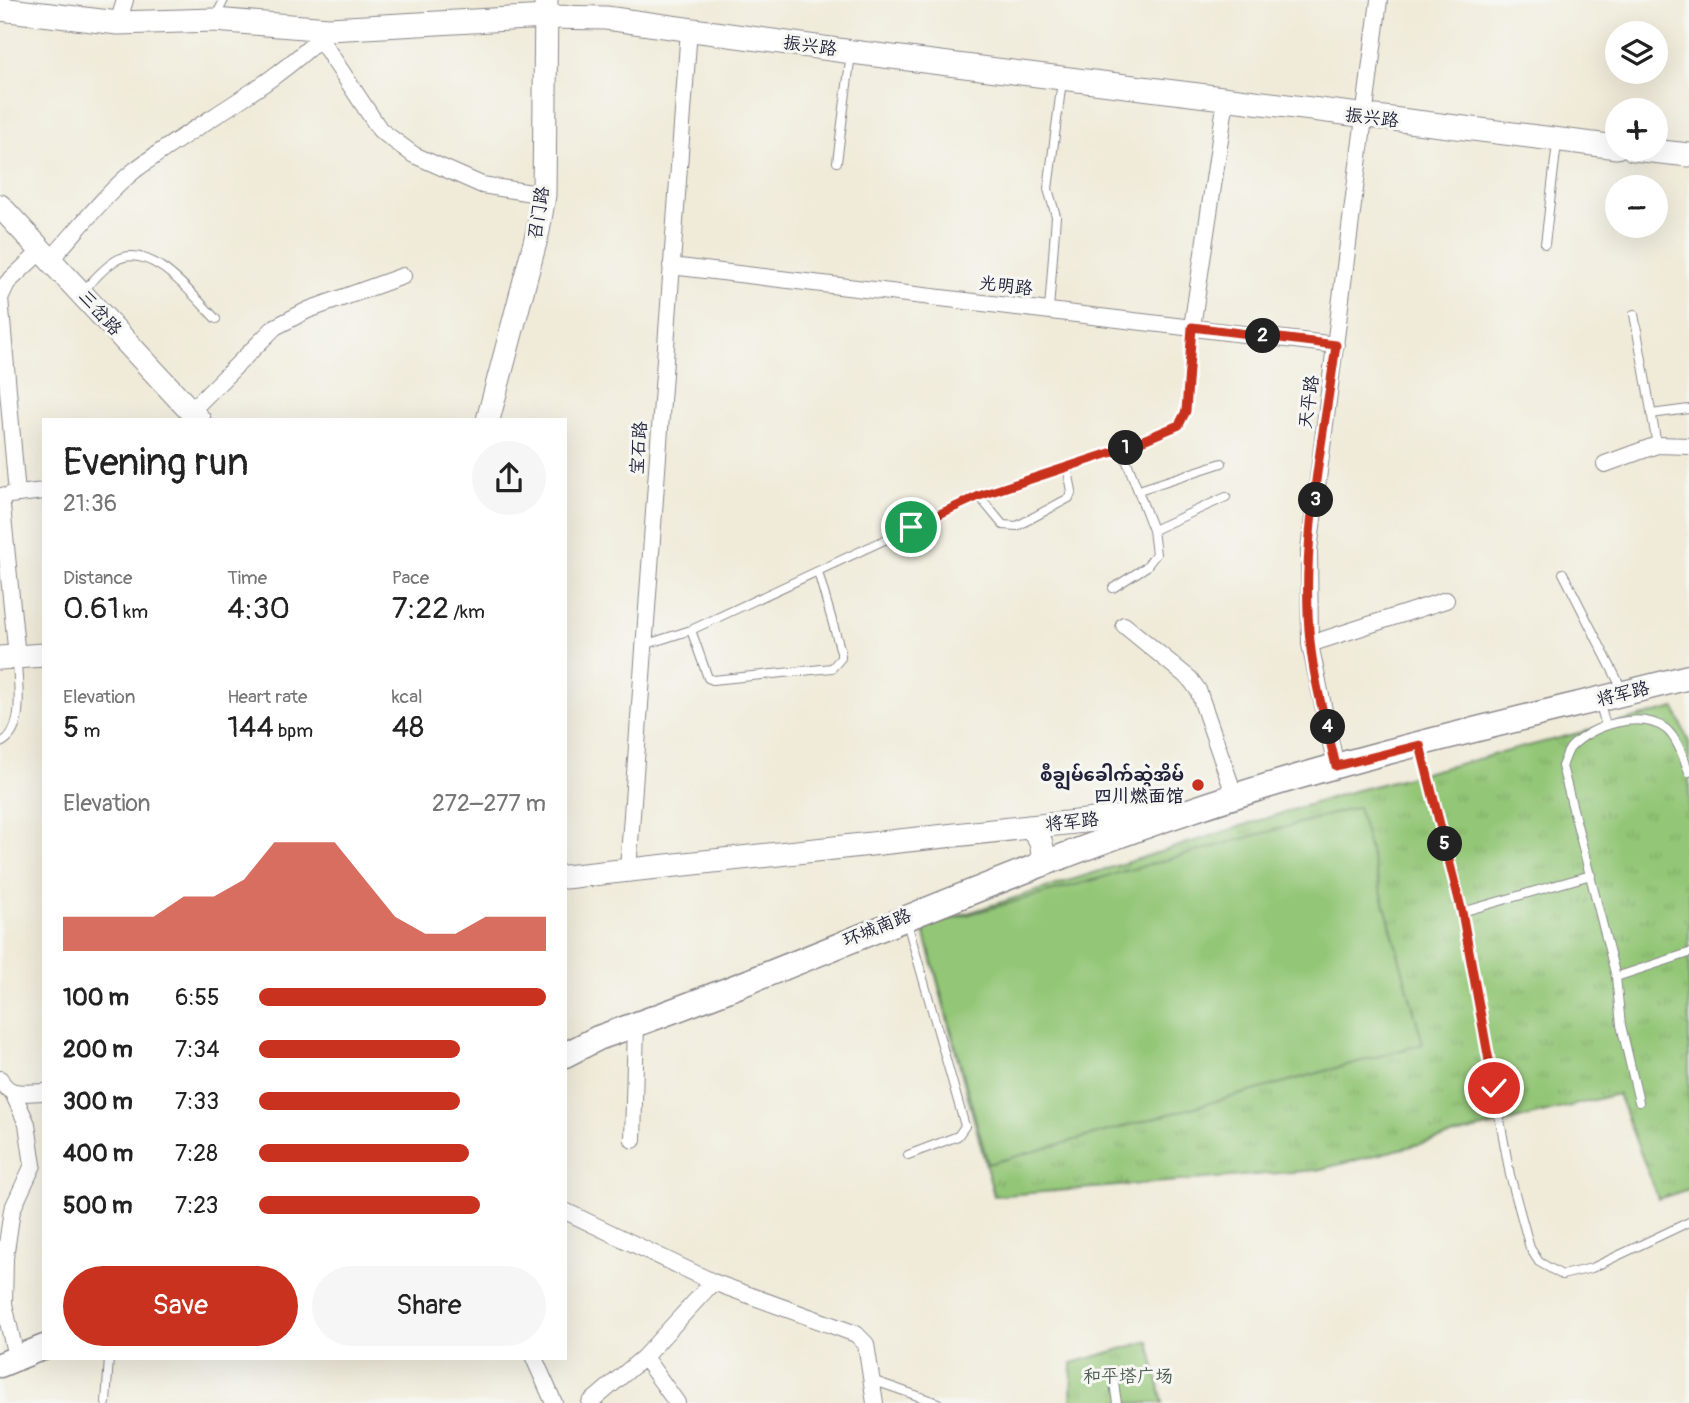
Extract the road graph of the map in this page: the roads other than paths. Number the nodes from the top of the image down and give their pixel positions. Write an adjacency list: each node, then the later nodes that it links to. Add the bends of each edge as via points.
1 (125, 0): 6 (street)
2 (1380, 0): 12 (street, 天平路)
3 (546, 8): 7 (main road, 振兴路); 8 (main road, 振兴路); 18 (main road, 召门路)
4 (0, 9): 6 (main road, 振兴路)
5 (219, 10): 6 (main road, 振兴路); 8 (main road, 振兴路)
6 (118, 23)
7 (689, 29): 9 (main road, 振兴路); 22 (street, 宝石路)
8 (325, 34): 18 (street, via 380,130 414,155 482,185); 21 (street, via 259,90 132,173)
9 (852, 52): 10 (main road, 振兴路); 17 (lane)
10 (1062, 78): 11 (main road, 振兴路); 26 (lane, via 1048,189 1056,216)
11 (1226, 99): 12 (main road, 振兴路); 29 (street)
12 (1365, 117): 13 (main road, 振兴路); 30 (street, 天平路)
13 (1557, 140): 14 (main road, 振兴路); 20 (lane)
14 (1605, 146)
15 (1668, 153): 16 (main road)
16 (1689, 155)
17 (837, 162)
18 (544, 195): 34 (main road, 召门路)
19 (0, 206): 21 (main road, 三岔路)
20 (1545, 244)
21 (46, 255): 24 (street); 25 (main road, 三岔路)
22 (671, 266): 26 (street, 光明路); 55 (street, 宝石路)
23 (403, 276): 33 (street, via 308,310 275,327)
24 (4, 285): 43 (street, via 0,298)
25 (81, 293): 28 (lane, via 113,261 136,256 167,270); 33 (main road, 三岔路)
26 (1049, 310): 29 (street, 光明路)
27 (1634, 314): 32 (lane)
28 (216, 319)
29 (1192, 327): 30 (street, 光明路); 37 (lane, via 1186,411 1179,425)
30 (1336, 345): 54 (street, 天平路, via 1309,550)
31 (1689, 409): 32 (lane)
32 (1651, 414): 35 (lane)
33 (196, 415)
34 (489, 418)
35 (1657, 445): 36 (street); 39 (street)
36 (1689, 446)
37 (1122, 449): 40 (lane); 41 (lane)
38 (1222, 463): 41 (lane)
39 (1605, 464)
40 (1067, 466): 45 (lane); 45 (lane, via 1069,498 1017,526 1003,525)
41 (1139, 490): 47 (lane)
42 (42, 491): 43 (street)
43 (18, 494): 44 (street)
44 (0, 496): 57 (street)
45 (979, 496): 48 (lane)
46 (1226, 497): 47 (lane)
47 (1153, 530): 50 (lane, via 1156,554 1146,567)
48 (818, 572): 53 (lane); 53 (lane, via 841,652 832,668 713,680 708,678)
49 (1563, 573): 59 (lane)
50 (1113, 588)
51 (1446, 600): 54 (street)
52 (1124, 625): 66 (street, via 1198,690)
53 (691, 631): 55 (lane)
54 (1310, 644): 64 (street, 天平路)
55 (644, 645): 70 (street, 宝石路)
56 (42, 654): 57 (main road)
57 (8, 657): 62 (lane, via 17,719 13,732)
58 (1689, 677): 59 (main road, 将军路)
59 (1624, 693): 60 (main road, 将军路)
60 (1599, 700): 61 (lane); 63 (main road, 将军路)
61 (1606, 726): 65 (lane, via 1629,721 1657,723 1670,732); 71 (lane, via 1570,748 1562,766)
62 (0, 743)
63 (1420, 745): 64 (main road, 将军路); 73 (lane)
64 (1336, 766): 66 (main road, 将军路)
65 (1689, 772)
66 (1235, 797): 67 (main road, 将军路)
67 (1192, 810): 68 (main road, 将军路); 69 (main road, 环城南路)
68 (1028, 827): 69 (main road, via 1041,841); 70 (main road, 将军路)
69 (1042, 865): 74 (main road, 环城南路)
70 (628, 870): 72 (main road, 将军路)
71 (1591, 875): 73 (lane); 76 (lane)
72 (567, 877)
73 (1462, 912): 85 (lane, via 1510,1175 1530,1248 1539,1262 1562,1275 1592,1268)
74 (906, 917): 77 (main road, 环城南路); 83 (lane, via 965,1126 958,1136)
75 (1689, 953): 76 (lane)
76 (1616, 977): 81 (lane, via 1620,1025)
77 (636, 1024): 78 (main road, 环城南路); 82 (street)
78 (567, 1054)
79 (5, 1088): 80 (street); 91 (street, via 27,1124 33,1165 12,1210 5,1258)
80 (42, 1091)
81 (1639, 1102)
82 (633, 1140)
83 (908, 1155)
84 (567, 1212): 86 (street)
85 (1689, 1222)
86 (713, 1282): 88 (street); 92 (street, via 856,1334 866,1344)
87 (42, 1348): 91 (main road)
88 (644, 1357): 96 (street); 97 (street)
89 (109, 1360): 94 (lane)
90 (535, 1360): 95 (street)
91 (8, 1361)
92 (872, 1380): 98 (street); 99 (lane)
93 (1114, 1383): 100 (lane)
94 (106, 1403)
95 (554, 1403)
96 (590, 1403)
97 (677, 1403)
98 (875, 1403)
99 (938, 1403)
100 (1117, 1403)

